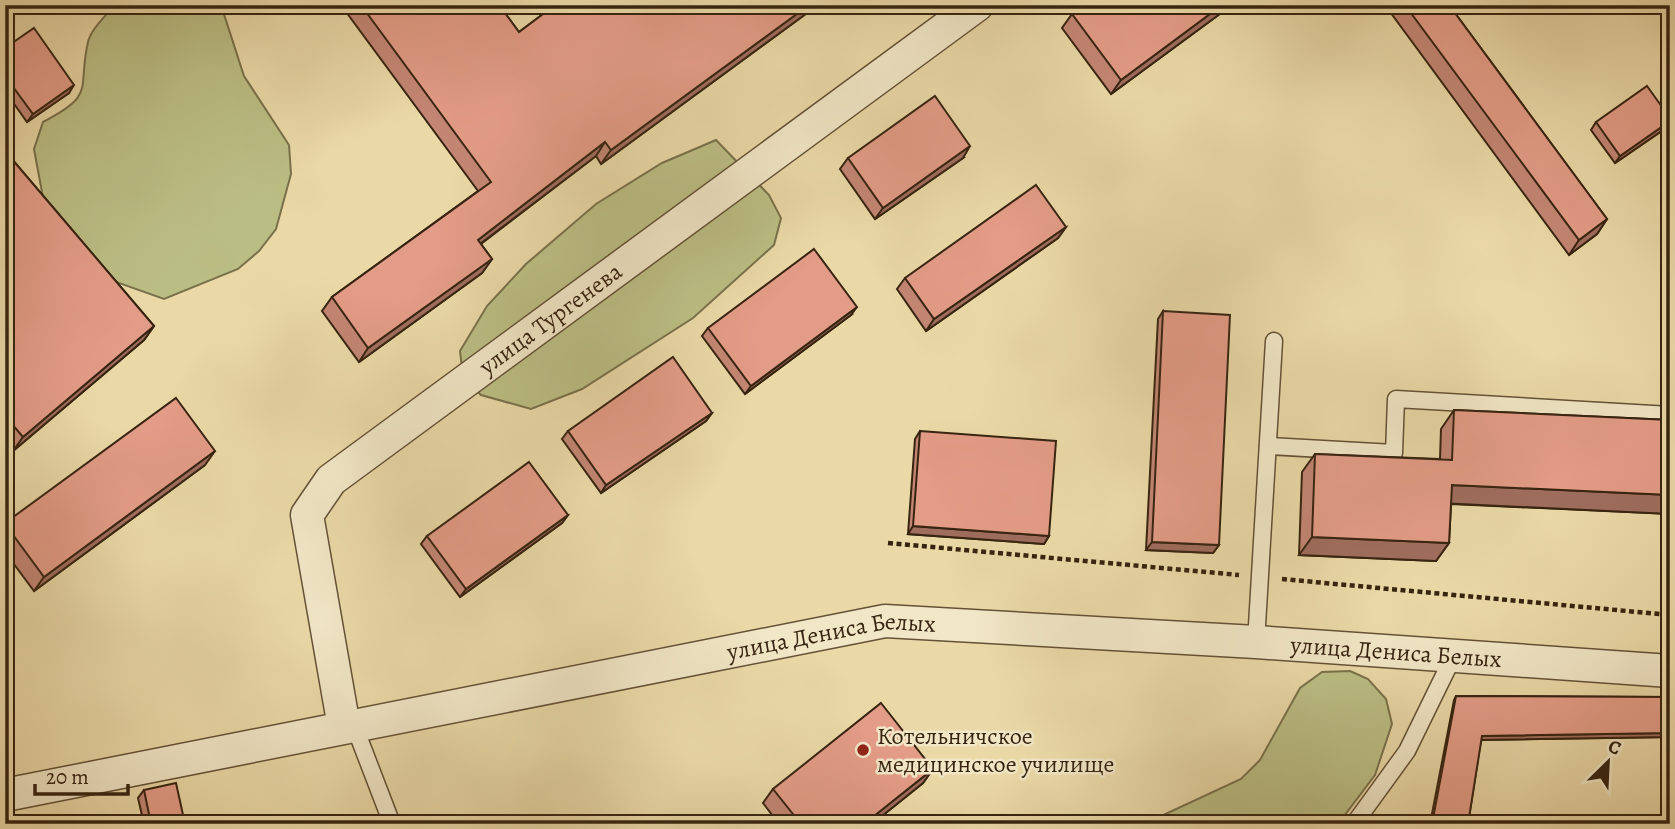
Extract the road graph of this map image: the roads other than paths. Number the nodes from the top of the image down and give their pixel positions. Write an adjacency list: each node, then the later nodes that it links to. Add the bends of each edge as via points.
1 (977, 5): 8 (street, улица Тургенева, via 331,480 307,515)
2 (1274, 341): 4 (lane)
3 (1670, 415): 4 (lane, via 1396,400 1394,453)
4 (1268, 446): 5 (lane)
5 (1256, 642): 6 (street, улица Дениса Белых); 8 (street, улица Дениса Белых, via 885,621)
6 (1454, 655): 7 (street, улица Дениса Белых); 11 (lane, via 1407,751)
7 (1670, 671)
8 (349, 726): 9 (street, улица Дениса Белых); 10 (lane)
9 (5, 795)
10 (392, 824)
11 (1354, 824)

